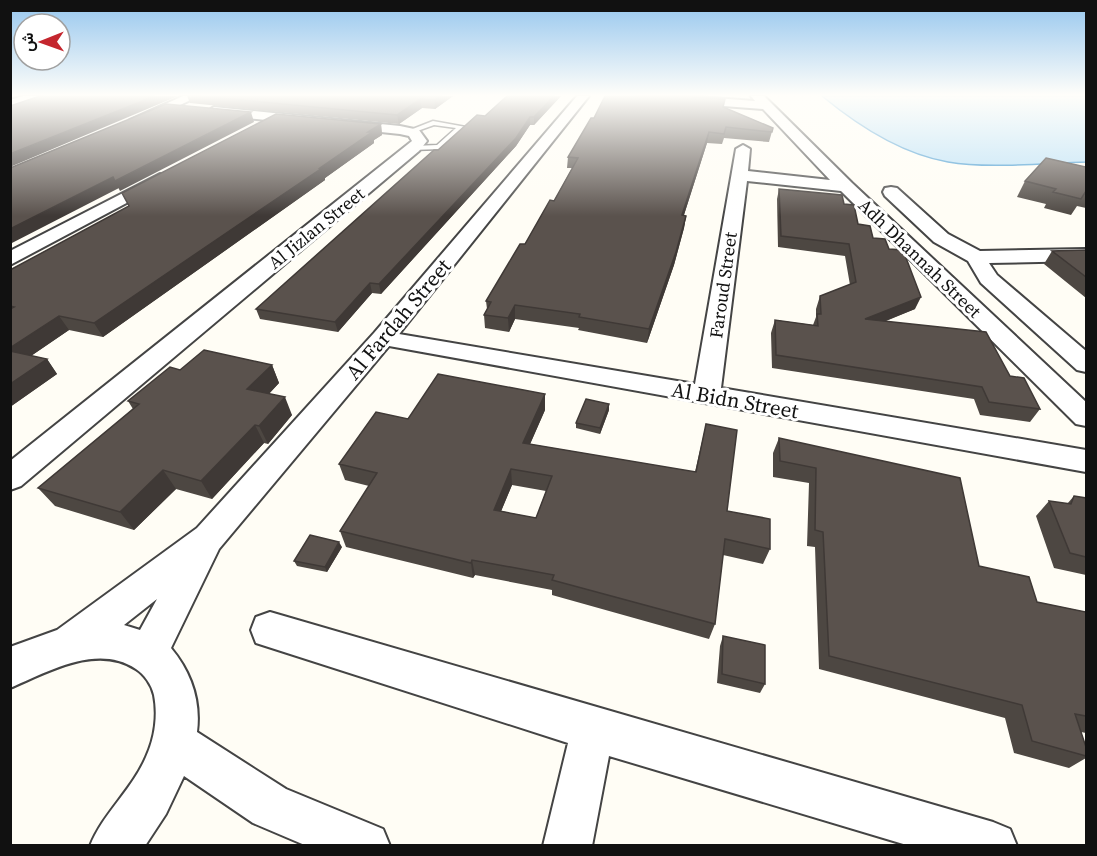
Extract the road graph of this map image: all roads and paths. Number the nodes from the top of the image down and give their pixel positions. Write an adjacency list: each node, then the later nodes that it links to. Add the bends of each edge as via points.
1 (386, 136): 6 (street)
2 (416, 136): 6 (lane)
3 (452, 136): 6 (lane, via 439,147)
4 (550, 136): 18 (street, Al Fardah Street)
5 (796, 136): 10 (street, Adh Dhannah Street)
6 (411, 140): 25 (street, Al Jizlan Street)
7 (743, 149): 9 (street, Faroud Street)
8 (174, 172): 15 (street)
9 (739, 175): 10 (street); 22 (street, Faroud Street)
10 (846, 187): 13 (street, Adh Dhannah Street)
11 (891, 192): 12 (street, via 938,236)
12 (955, 245): 13 (street); 16 (street)
13 (908, 246): 17 (street, Adh Dhannah Street)
14 (1086, 255): 16 (street)
15 (10, 259)
16 (980, 264): 17 (street); 19 (street, via 992,283)
17 (935, 272): 20 (street, Adh Dhannah Street)
18 (383, 338): 22 (street, Al Bidn Street); 26 (street, Al Fardah Street)
19 (1086, 364)
20 (1051, 383): 21 (street); 23 (street, Adh Dhannah Street)
21 (1086, 383)
22 (707, 395): 24 (street, Al Bidn Street)
23 (1086, 417)
24 (1086, 461)
25 (10, 478)
26 (209, 538): 28 (street, Al Fardah Street); 29 (street, Al Fardah Street)
27 (270, 630): 31 (street)
28 (68, 645): 29 (street, via 99,641 126,644); 30 (street)
29 (148, 653): 32 (street, via 164,668 174,688 177,712)
30 (10, 668)
31 (593, 729): 35 (street); 36 (street)
32 (173, 742): 33 (street, via 159,781 134,823); 34 (street, via 270,806)
33 (114, 846)
34 (366, 846)
35 (567, 846)
36 (993, 846)

